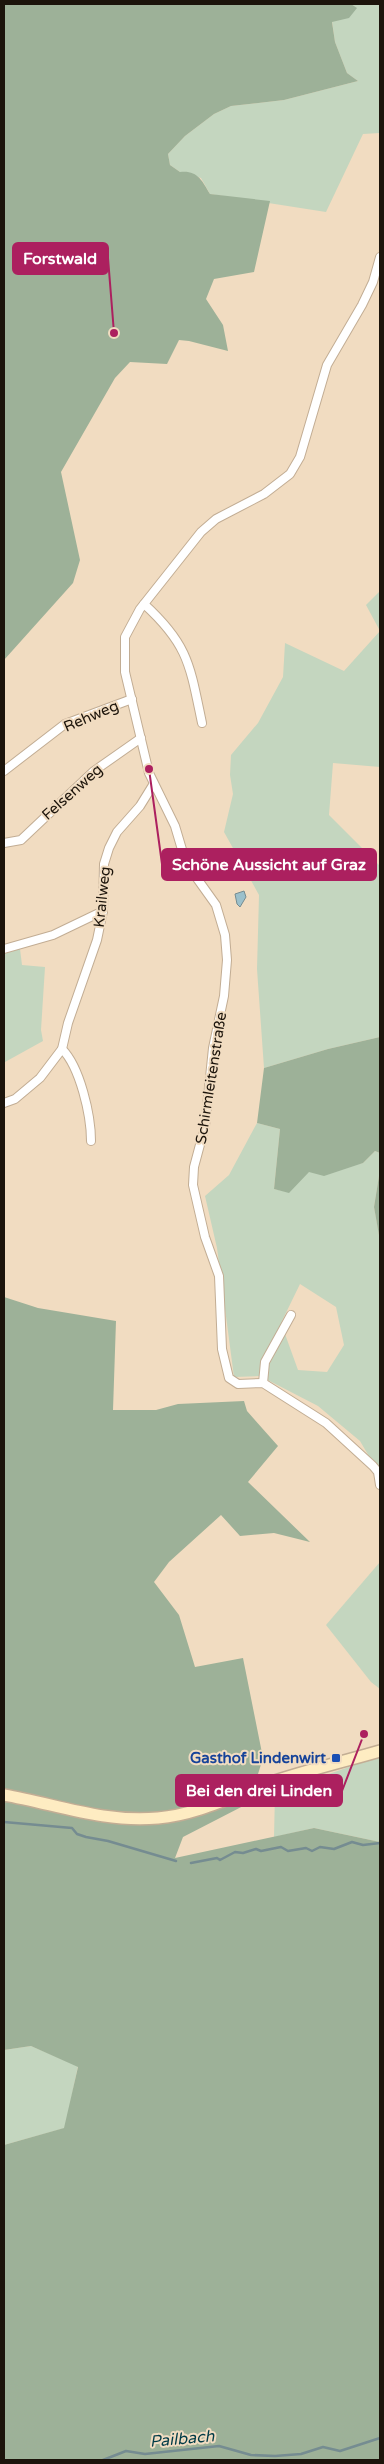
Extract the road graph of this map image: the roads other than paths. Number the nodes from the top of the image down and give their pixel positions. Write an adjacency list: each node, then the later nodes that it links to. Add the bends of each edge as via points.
1 (380, 257): 2 (street, Schirmleitenstraße, via 362,305 327,365 300,456 290,474 264,494 216,519 201,532)
2 (144, 604): 3 (street, Schirmleitenstraße, via 125,637 125,672); 4 (street, via 166,624 189,662)
3 (132, 699): 5 (street, Schirmleitenstraße); 6 (street, Rehweg, via 65,724)
4 (202, 723)
5 (141, 738): 7 (street, Schirmleitenstraße); 8 (street, Felsenweg, via 94,771 21,840)
6 (4, 771)
7 (153, 785): 9 (street, Krailweg, via 117,832 109,848 104,864); 15 (street, Schirmleitenstraße, via 175,826 186,863 216,905 225,935 224,996 193,1185 205,1237 219,1276 222,1349 229,1378 238,1384)
8 (4, 844)
9 (103, 911): 10 (street, via 53,935); 11 (street, Krailweg, via 97,940)
10 (4, 949)
11 (62, 1049): 12 (street, Krailweg, via 40,1078 15,1099); 13 (street, via 69,1056 80,1083)
12 (4, 1103)
13 (91, 1141)
14 (291, 1315): 15 (street, via 265,1362)
15 (264, 1383): 16 (street, via 337,1432 378,1472)
16 (380, 1485)
17 (380, 1751): 18 (street, via 267,1784 184,1815 119,1818 80,1814)
18 (4, 1796)

